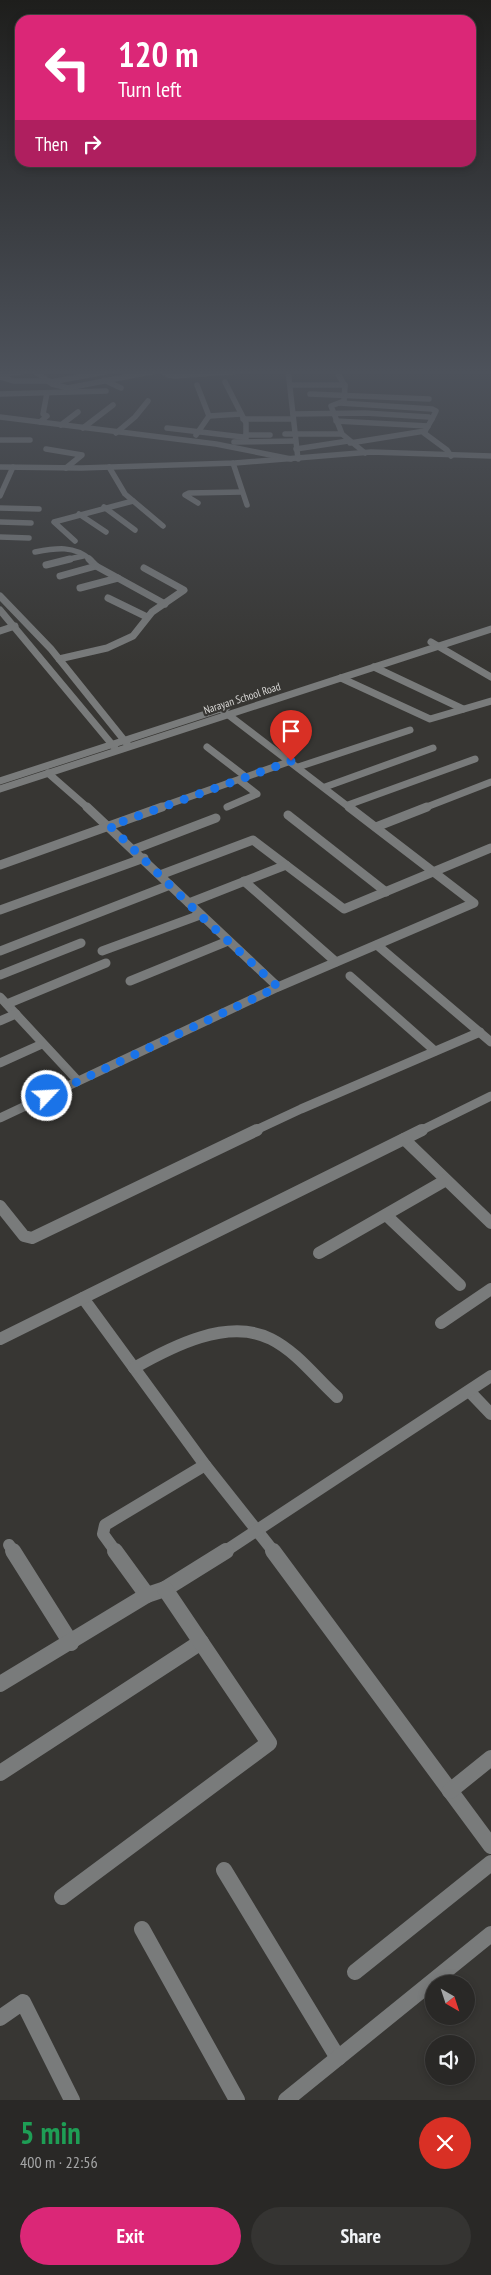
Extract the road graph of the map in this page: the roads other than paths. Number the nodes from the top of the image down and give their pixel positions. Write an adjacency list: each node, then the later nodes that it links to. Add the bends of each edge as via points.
1 (13, 468): 5 (street)
2 (110, 468): 6 (street)
3 (235, 468): 4 (street)
4 (242, 492): 7 (street, via 185,496); 8 (street)
5 (0, 496)
6 (132, 500): 9 (street); 15 (street)
7 (198, 502)
8 (246, 505)
9 (104, 507): 12 (street); 16 (street)
10 (0, 508): 11 (street)
11 (39, 509)
12 (79, 514): 17 (street); 20 (street, via 54,522)
13 (0, 522): 14 (street)
14 (31, 523)
15 (162, 526)
16 (135, 530)
17 (106, 532)
18 (0, 537): 19 (street)
19 (29, 538)
20 (75, 541)
21 (35, 552): 22 (street, via 64,546)
22 (83, 556): 23 (street); 24 (street)
23 (46, 565)
24 (96, 566): 26 (street); 27 (street)
25 (144, 568): 31 (street, via 184,590)
26 (60, 576)
27 (118, 578): 28 (street); 31 (street)
28 (80, 588)
29 (0, 596): 40 (street)
30 (108, 598): 33 (street)
31 (165, 604): 33 (street)
32 (0, 610): 35 (street)
33 (147, 617): 40 (street, via 133,636 122,642)
34 (491, 622): 38 (street)
35 (15, 626): 37 (street); 50 (street)
36 (491, 629): 39 (street, Narayan School Road)
37 (0, 631)
38 (431, 642): 39 (street); 46 (street)
39 (438, 646): 41 (street, Narayan School Road); 42 (street)
40 (59, 659): 48 (street)
41 (374, 667): 43 (street, Narayan School Road); 45 (street)
42 (491, 677)
43 (340, 678): 45 (street, via 427,719); 46 (street, Narayan School Road)
44 (491, 700): 45 (street)
45 (463, 710)
46 (224, 712): 48 (street, Narayan School Road); 53 (street)
47 (410, 730): 54 (street)
48 (127, 743): 50 (street, Narayan School Road)
49 (207, 747): 56 (street)
50 (115, 748): 55 (street, Narayan School Road); 57 (street)
51 (433, 748): 59 (street)
52 (475, 759): 61 (street)
53 (291, 761): 54 (street); 56 (street)
54 (298, 767): 59 (street)
55 (48, 773): 60 (street, Narayan School Road); 65 (street)
56 (242, 779): 62 (street, via 257,794); 65 (street)
57 (0, 781)
58 (491, 782): 66 (street)
59 (325, 787): 61 (street)
60 (0, 789)
61 (348, 805): 66 (street)
62 (227, 807)
63 (288, 815): 76 (street)
64 (216, 818): 67 (street)
65 (110, 826): 67 (street); 70 (street)
66 (376, 827): 72 (street)
67 (135, 850): 69 (street)
68 (488, 852): 72 (street)
69 (144, 858): 73 (street); 78 (street)
70 (0, 865)
71 (286, 865): 73 (street, via 253,840); 74 (street); 76 (street, via 344,909)
72 (434, 873): 76 (street); 82 (street, via 474,904)
73 (160, 875): 75 (street)
74 (244, 881): 77 (street); 85 (street)
75 (170, 885): 77 (street); 83 (street)
76 (386, 892)
77 (189, 903): 79 (street)
78 (0, 910)
79 (200, 915): 80 (street); 84 (street)
80 (228, 941): 89 (street); 90 (street)
81 (81, 943): 87 (street)
82 (377, 945): 85 (street); 94 (street)
83 (0, 951)
84 (102, 951)
85 (336, 962): 90 (street)
86 (106, 963): 91 (street)
87 (0, 975)
88 (350, 976): 97 (street)
89 (130, 981)
90 (278, 987): 99 (street)
91 (3, 1001): 92 (street)
92 (16, 1014): 93 (street); 96 (street)
93 (0, 1020)
94 (480, 1032): 95 (street); 97 (street)
95 (491, 1042)
96 (42, 1044): 98 (street); 99 (street)
97 (435, 1051): 104 (street, via 302,1109 32,1238 24,1236)
98 (0, 1063)
99 (78, 1081): 101 (street)
100 (491, 1096): 102 (street)
101 (0, 1118)
102 (404, 1139): 103 (street); 110 (street)
103 (446, 1180): 105 (street); 106 (street)
104 (0, 1206)
105 (386, 1215): 107 (street); 108 (street)
106 (491, 1223)
107 (318, 1254)
108 (460, 1285)
109 (491, 1289): 111 (street)
110 (83, 1298): 112 (street); 113 (street)
111 (441, 1323)
112 (0, 1339)
113 (134, 1368): 116 (street, via 191,1337 210,1333 250,1333 272,1339 282,1346); 118 (street)
114 (491, 1376): 115 (street)
115 (469, 1391): 117 (street); 119 (street)
116 (337, 1397)
117 (491, 1414)
118 (205, 1465): 119 (street); 122 (street, via 103,1529 103,1534)
119 (258, 1531): 121 (street); 128 (street)
120 (9, 1545): 123 (street)
121 (165, 1589): 122 (street); 124 (street)
122 (147, 1595): 123 (street)
123 (71, 1642): 125 (street)
124 (201, 1642): 127 (street); 132 (street, via 269,1743)
125 (0, 1684)
126 (491, 1758): 128 (street)
127 (0, 1773)
128 (450, 1791): 129 (street)
129 (491, 1846)
130 (491, 1863): 135 (street)
131 (224, 1870): 137 (street)
132 (62, 1897)
133 (142, 1929): 139 (street)
134 (491, 1934): 137 (street)
135 (355, 1972)
136 (0, 2018): 138 (street, via 23,2002)
137 (338, 2058): 140 (street)
138 (72, 2100)
139 (237, 2100)
140 (286, 2100)

